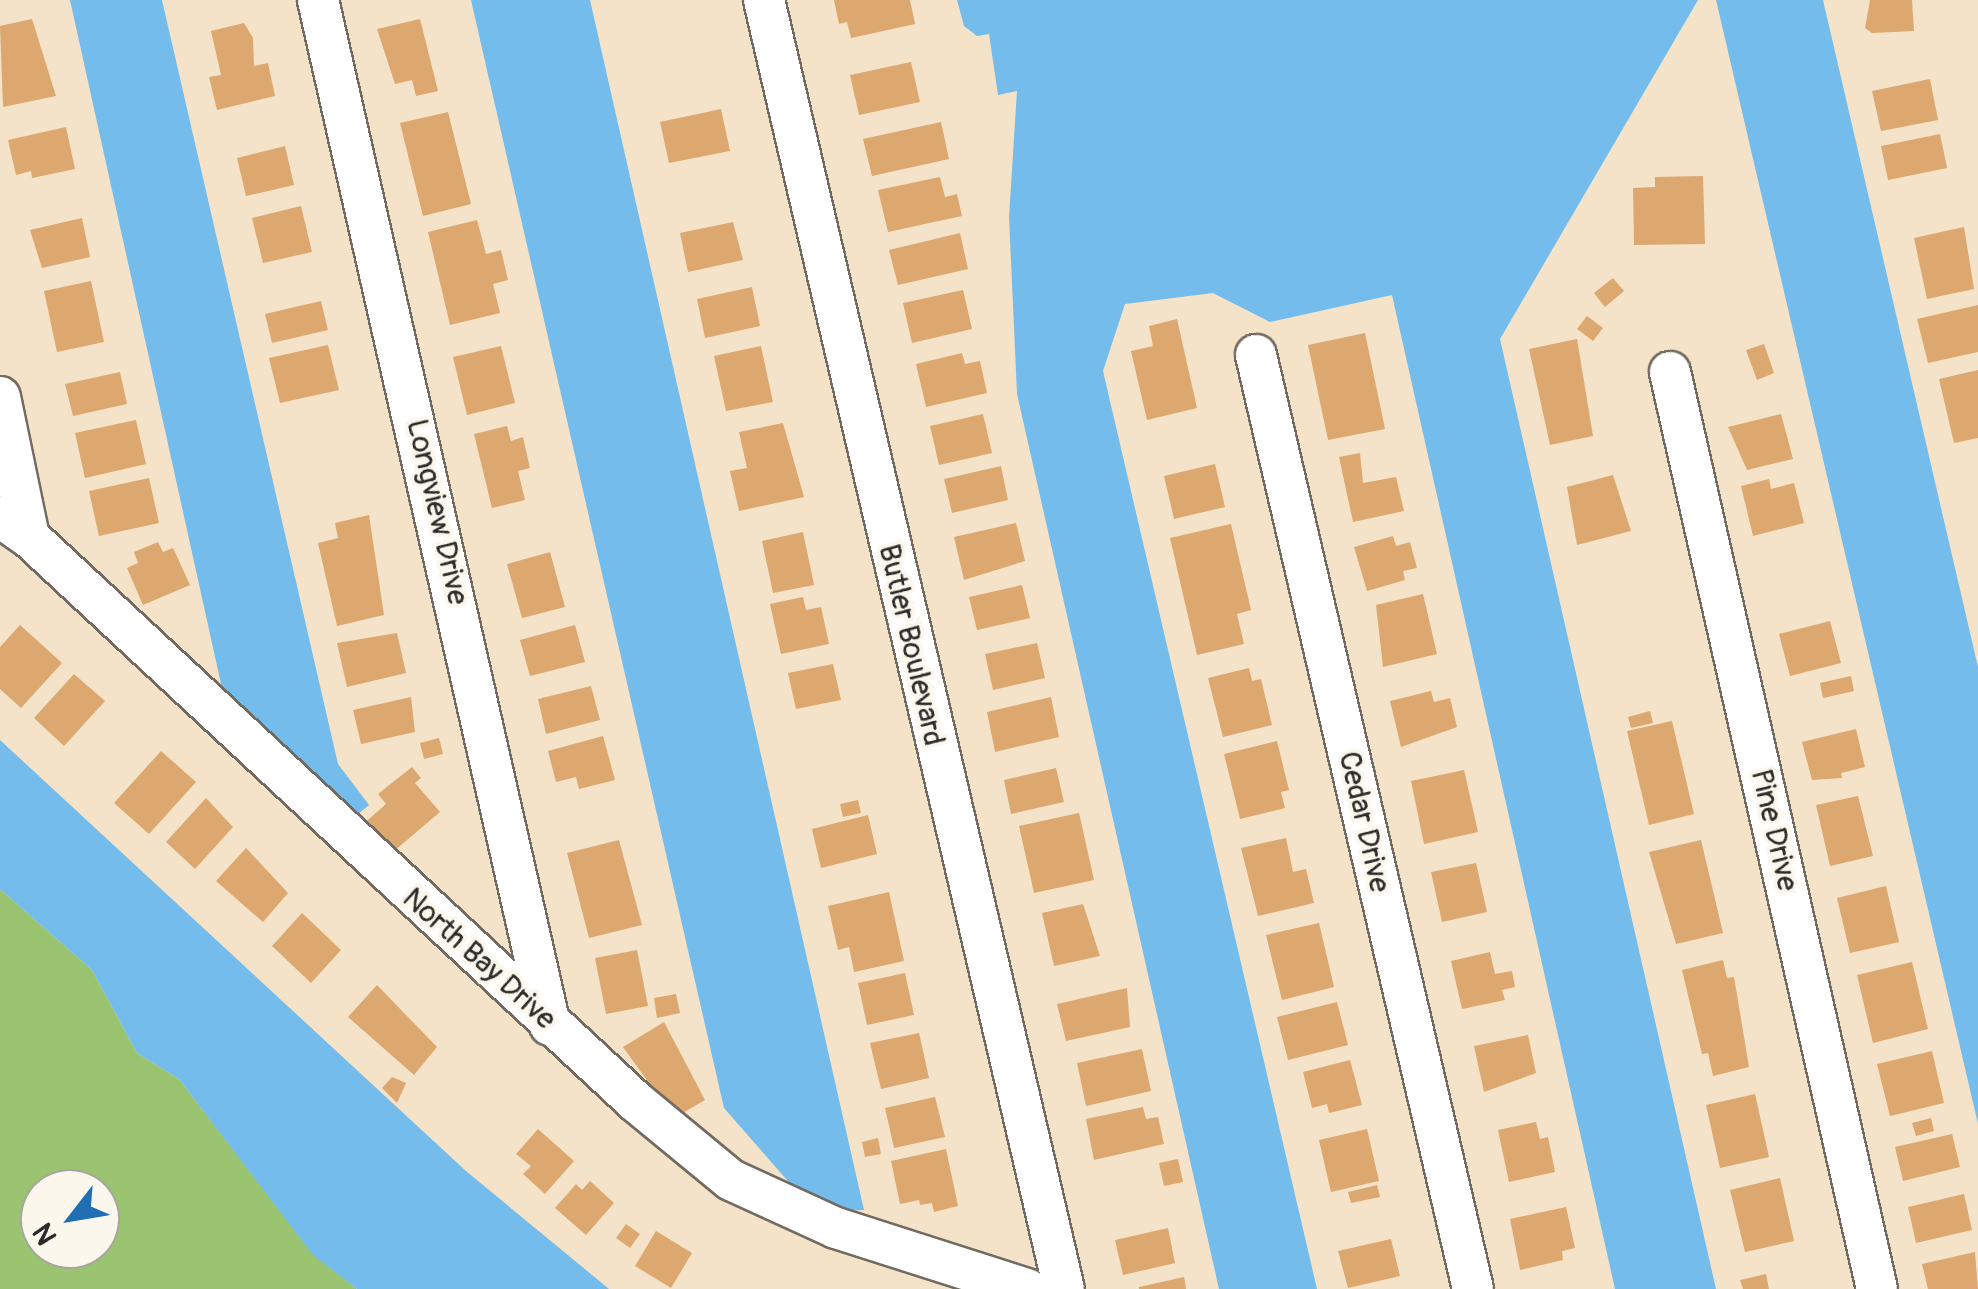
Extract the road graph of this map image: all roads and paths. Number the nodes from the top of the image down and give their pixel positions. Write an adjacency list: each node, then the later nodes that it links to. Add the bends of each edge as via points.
1 (318, 0): 7 (street, Longview Drive)
2 (764, 0): 9 (street, Butler Boulevard)
3 (1256, 355): 10 (street, Cedar Drive)
4 (1670, 372): 11 (street, Pine Drive)
5 (0, 397): 6 (street)
6 (15, 527): 7 (street, North Bay Drive)
7 (550, 1024): 8 (street, North Bay Drive, via 731,1180 836,1228)
8 (1028, 1289)
9 (1064, 1289)
10 (1473, 1289)
11 (1877, 1289)

